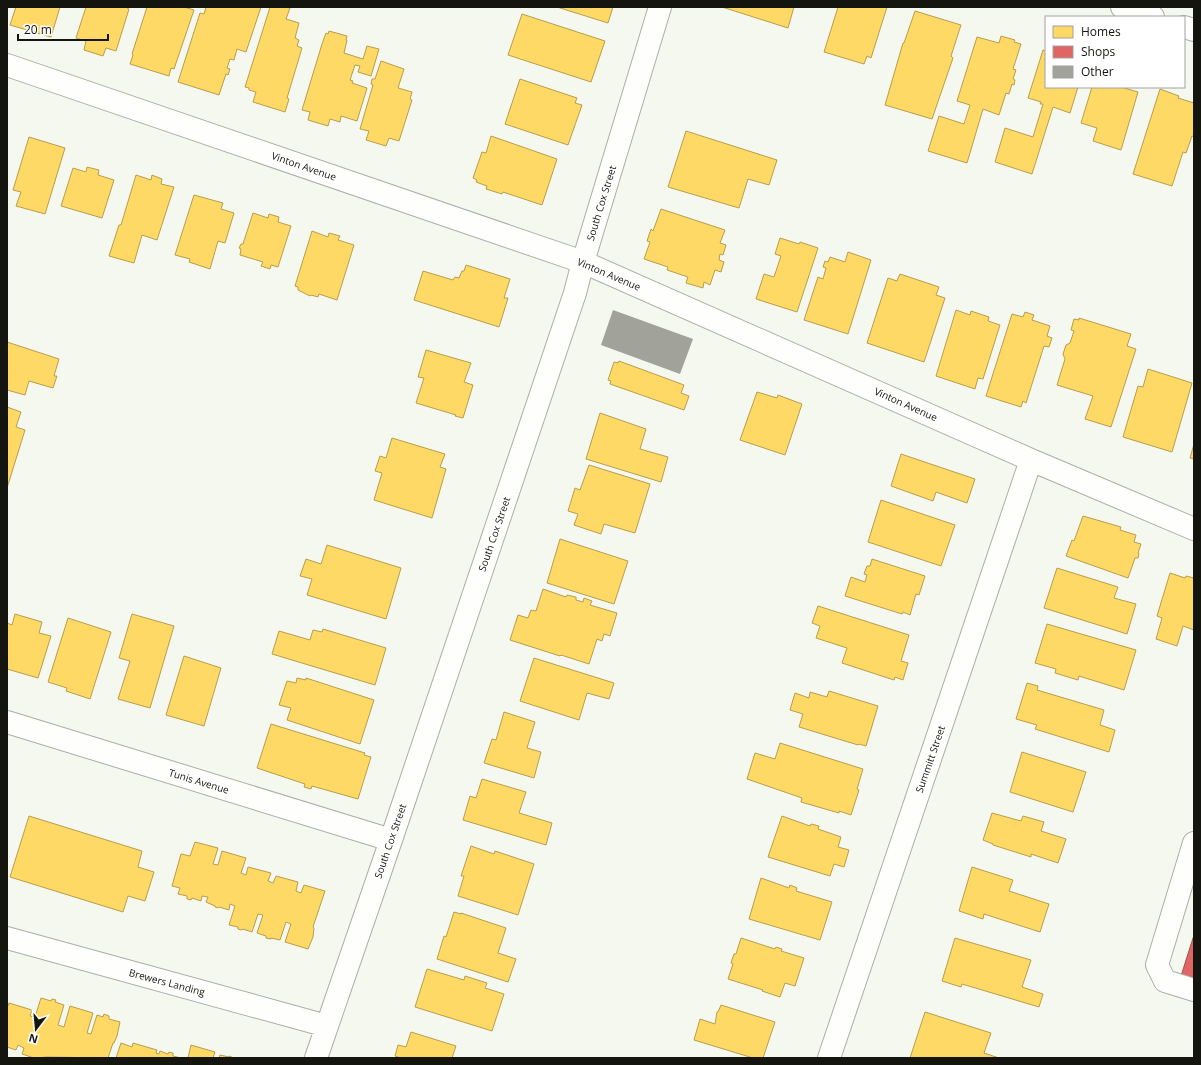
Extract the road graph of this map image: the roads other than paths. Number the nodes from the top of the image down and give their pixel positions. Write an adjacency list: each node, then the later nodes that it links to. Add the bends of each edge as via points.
1 (660, 7): 5 (street, South Cox Street)
2 (1122, 7): 3 (street)
3 (1150, 16)
4 (7, 65): 5 (street, Vinton Avenue)
5 (583, 262): 6 (street, Vinton Avenue); 9 (street, South Cox Street, via 575,293)
6 (1031, 460): 7 (street, Vinton Avenue); 15 (street, Summitt Street)
7 (1194, 529)
8 (7, 722): 9 (street, Tunis Avenue)
9 (391, 840): 13 (street, South Cox Street)
10 (1194, 842): 12 (street, via 1157,964 1165,981)
11 (7, 938): 13 (street, Brewers Landing)
12 (1194, 990)
13 (327, 1026): 14 (street, South Cox Street)
14 (316, 1058)
15 (828, 1058)

